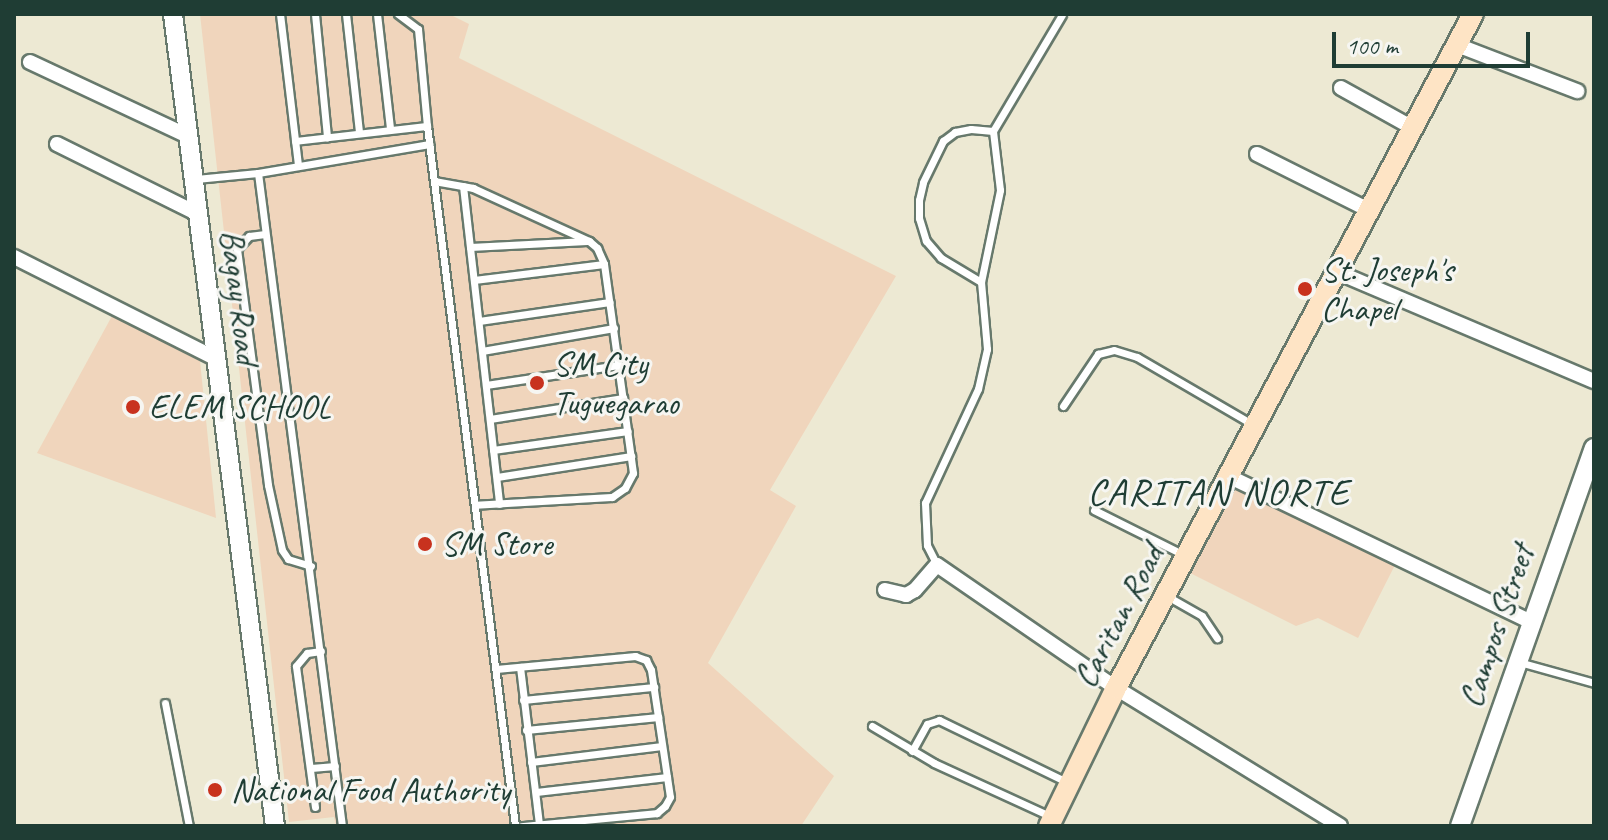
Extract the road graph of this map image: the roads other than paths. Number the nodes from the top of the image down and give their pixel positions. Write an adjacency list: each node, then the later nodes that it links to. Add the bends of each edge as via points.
1 (173, 14): 18 (street, Bagay Road)
2 (280, 14): 20 (lane)
3 (315, 14): 19 (lane)
4 (346, 14): 17 (lane)
5 (377, 14): 14 (lane)
6 (398, 14): 13 (lane, via 418,29)
7 (1062, 15): 16 (lane)
8 (1467, 16): 9 (main road, Caritan Road)
9 (1457, 45): 12 (street); 15 (main road, Caritan Road)
10 (30, 62): 18 (street)
11 (1341, 88): 15 (street)
12 (1577, 91)
13 (427, 126): 14 (lane); 22 (lane)
14 (390, 128): 17 (lane)
15 (1413, 128): 29 (main road, Caritan Road)
16 (993, 131): 38 (lane, via 999,205); 38 (lane, via 955,132 943,141 919,200 926,241 941,258)
17 (359, 132): 19 (lane)
18 (188, 136): 26 (street, Bagay Road)
19 (327, 137): 20 (lane)
20 (295, 141): 24 (lane)
21 (57, 144): 30 (street)
22 (430, 144): 24 (lane); 27 (lane)
23 (1257, 154): 29 (street)
24 (298, 166): 25 (lane)
25 (258, 173): 26 (lane); 31 (lane)
26 (193, 179): 30 (street, Bagay Road)
27 (434, 181): 28 (lane); 58 (lane)
28 (463, 186): 32 (lane); 33 (lane)
29 (1369, 210): 36 (main road, Caritan Road)
30 (198, 214): 43 (street, Bagay Road)
31 (265, 234): 62 (lane); 62 (lane, via 249,236 237,249 268,485 282,550 288,559)
32 (589, 241): 33 (lane); 35 (lane)
33 (470, 247): 37 (lane)
34 (14, 257): 43 (street)
35 (604, 264): 37 (lane); 39 (lane)
36 (1337, 272): 45 (street); 50 (main road, Caritan Road)
37 (474, 280): 40 (lane)
38 (981, 282): 61 (lane, via 988,329 984,369 925,503 927,545)
39 (610, 302): 40 (lane); 41 (lane)
40 (479, 321): 42 (lane)
41 (614, 328): 42 (lane); 44 (lane)
42 (482, 351): 46 (lane)
43 (215, 358): 91 (street, Bagay Road)
44 (619, 365): 46 (lane); 47 (lane)
45 (1594, 381)
46 (486, 385): 49 (lane)
47 (623, 398): 49 (lane); 51 (lane)
48 (1063, 406): 50 (lane, via 1098,354 1114,350 1137,357)
49 (490, 419): 53 (lane)
50 (1255, 426): 55 (main road, Caritan Road)
51 (628, 431): 53 (lane); 54 (lane)
52 (1594, 448): 65 (street, Campos Street)
53 (493, 450): 56 (lane)
54 (631, 456): 56 (lane); 57 (lane, via 633,473 612,497)
55 (1228, 476): 60 (main road, Caritan Road); 65 (street)
56 (497, 477): 57 (lane)
57 (499, 504): 58 (lane)
58 (475, 505): 70 (lane)
59 (1094, 510): 60 (lane)
60 (1185, 556): 64 (main road, Caritan Road)
61 (937, 565): 63 (street, via 906,595); 73 (street)
62 (311, 566): 67 (lane)
63 (885, 590)
64 (1165, 594): 66 (lane, via 1202,616); 73 (main road, Caritan Road)
65 (1531, 622): 68 (street, Campos Street)
66 (1217, 638)
67 (321, 651): 82 (lane); 83 (lane, via 307,653 296,666)
68 (1517, 662): 71 (lane); 96 (street, Campos Street)
69 (520, 667): 70 (lane); 72 (lane, via 635,656 646,660); 74 (lane)
70 (496, 669): 93 (lane)
71 (1594, 683)
72 (654, 687): 74 (lane); 76 (lane)
73 (1116, 688): 85 (main road, Caritan Road); 95 (street)
74 (523, 700): 78 (lane)
75 (165, 703): 90 (lane)
76 (658, 717): 78 (lane); 79 (lane)
77 (872, 726): 80 (lane)
78 (526, 730): 81 (lane)
79 (662, 746): 81 (lane); 84 (lane)
80 (912, 751): 85 (lane, via 927,724 939,720); 88 (lane)
81 (531, 762): 86 (lane)
82 (335, 766): 83 (lane); 92 (lane)
83 (311, 768): 87 (lane)
84 (667, 777): 86 (lane); 89 (lane, via 670,797 657,813)
85 (1070, 784): 88 (main road, Caritan Road)
86 (536, 792): 89 (lane)
87 (315, 807)
88 (1051, 822)
89 (539, 824): 94 (lane)
90 (189, 826)
91 (275, 826)
92 (342, 826)
93 (515, 826)
94 (522, 826)
95 (1340, 826)
96 (1460, 826)

